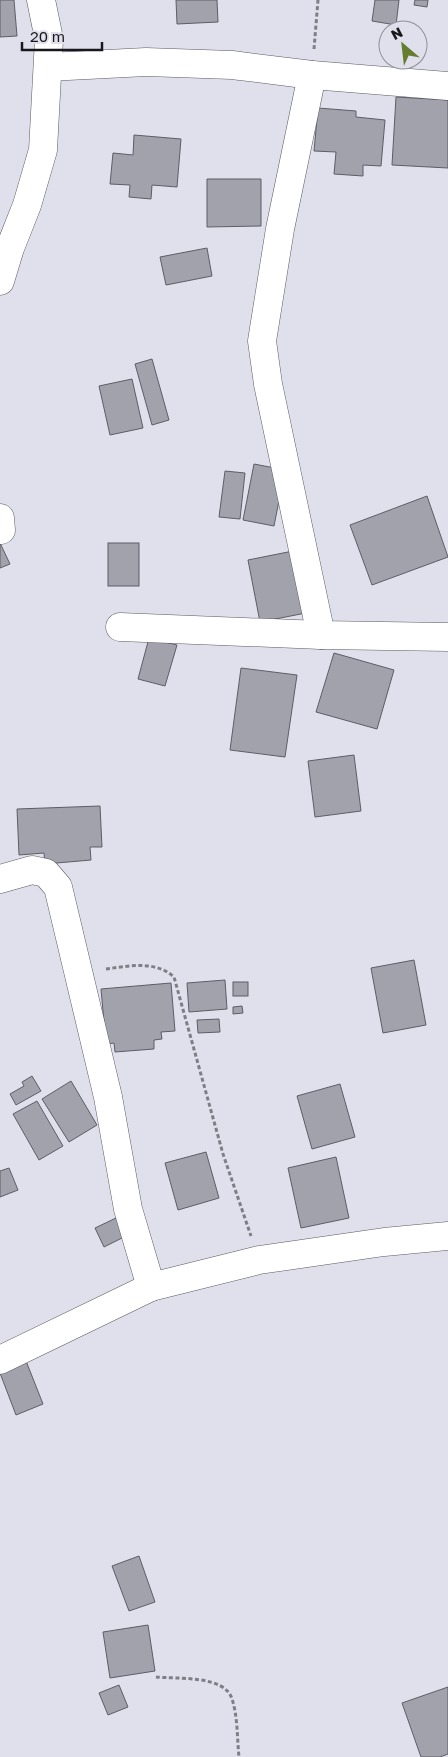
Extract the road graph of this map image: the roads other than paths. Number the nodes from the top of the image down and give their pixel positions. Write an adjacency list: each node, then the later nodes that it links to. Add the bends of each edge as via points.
1 (41, 0): 2 (street, via 48,39)
2 (48, 67): 3 (street, via 146,62 232,64); 5 (street, via 43,150)
3 (312, 75): 4 (street); 7 (street, via 280,229 262,341 268,384)
4 (448, 86)
5 (0, 281)
6 (120, 627): 7 (street)
7 (322, 635): 8 (street)
8 (448, 637)
9 (0, 879): 11 (street, via 32,870 46,873 58,887 108,1097 128,1209)
10 (448, 1236): 11 (street, via 259,1260)
11 (151, 1287): 12 (street)
12 (0, 1360)

